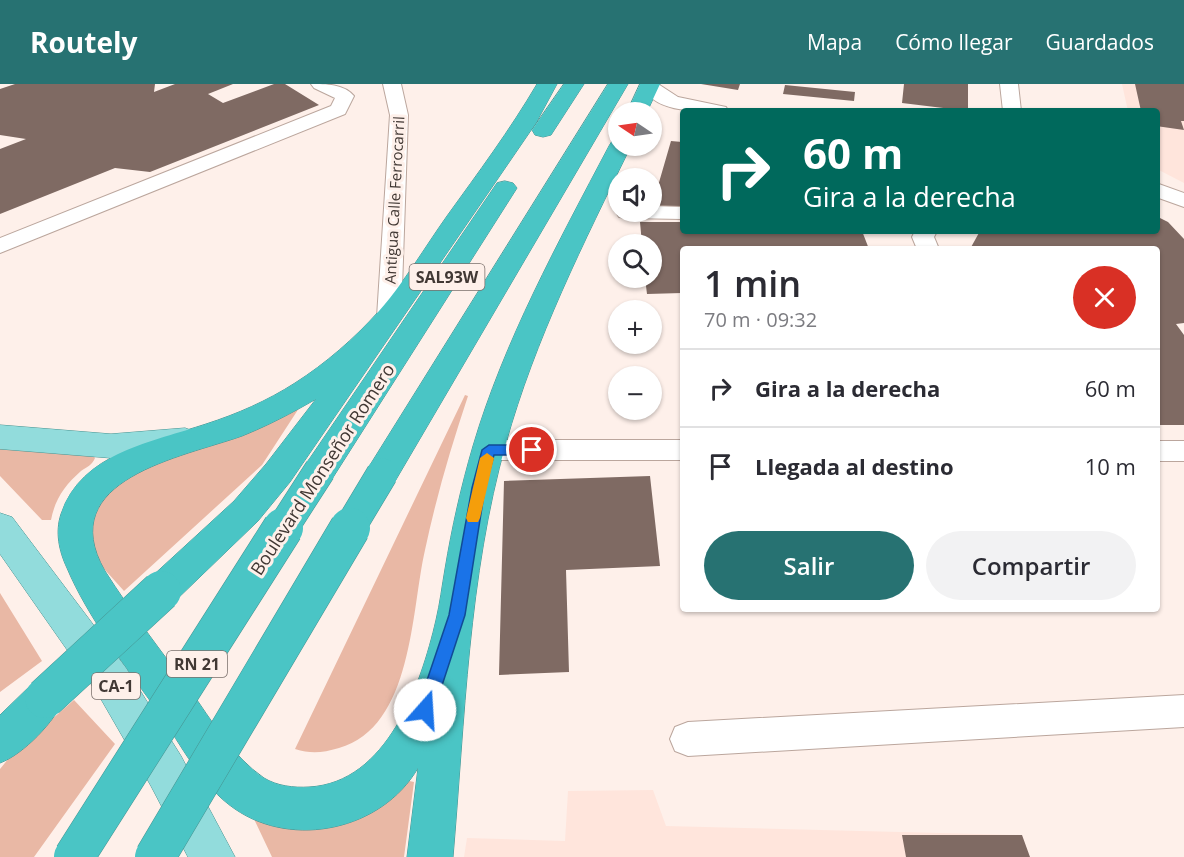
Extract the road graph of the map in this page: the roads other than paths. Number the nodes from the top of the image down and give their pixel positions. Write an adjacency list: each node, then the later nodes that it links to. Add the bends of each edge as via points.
1 (320, 84): 20 (street, via 345,96 338,110)
2 (392, 84): 21 (street, Antigua Calle Ferrocarril, via 399,115)
3 (547, 84): 21 (highway, via 525,123)
4 (574, 84): 28 (highway, Boulevard Monseñor Romero / SAL93W)
5 (618, 84): 35 (highway, SAL93W, bridge)
6 (650, 84): 8 (highway); 9 (street, via 653,91 670,100)
7 (1009, 84): 10 (street)
8 (642, 102)
9 (706, 108)
10 (1012, 108)
11 (680, 111): 12 (street)
12 (662, 114)
13 (615, 156): 24 (highway, via 560,265)
14 (1184, 178): 15 (street)
15 (1160, 180)
16 (1160, 191): 17 (street)
17 (1184, 201)
18 (662, 213): 19 (street)
19 (680, 213)
20 (0, 246)
21 (389, 317): 23 (highway, via 321,381 268,412); 33 (highway, bridge, via 246,511)
22 (0, 437): 23 (main road, via 111,446)
23 (202, 438): 30 (highway, via 133,461 110,473 85,498 74,527 75,541 91,581 151,671 223,768 247,792 273,807 306,810 343,804 370,790 396,766 419,729)
24 (489, 450): 25 (street); 30 (highway, via 478,488)
25 (680, 450)
26 (1160, 451): 27 (street)
27 (1184, 451)
28 (320, 470): 34 (highway, Boulevard Monseñor Romero / RN 21, bridge)
29 (0, 527): 36 (main road, CA-1, via 112,681)
30 (457, 615): 37 (highway)
31 (1184, 711): 32 (street)
32 (688, 739)
33 (0, 743)
34 (74, 857)
35 (154, 857)
36 (212, 857)
37 (430, 857)

